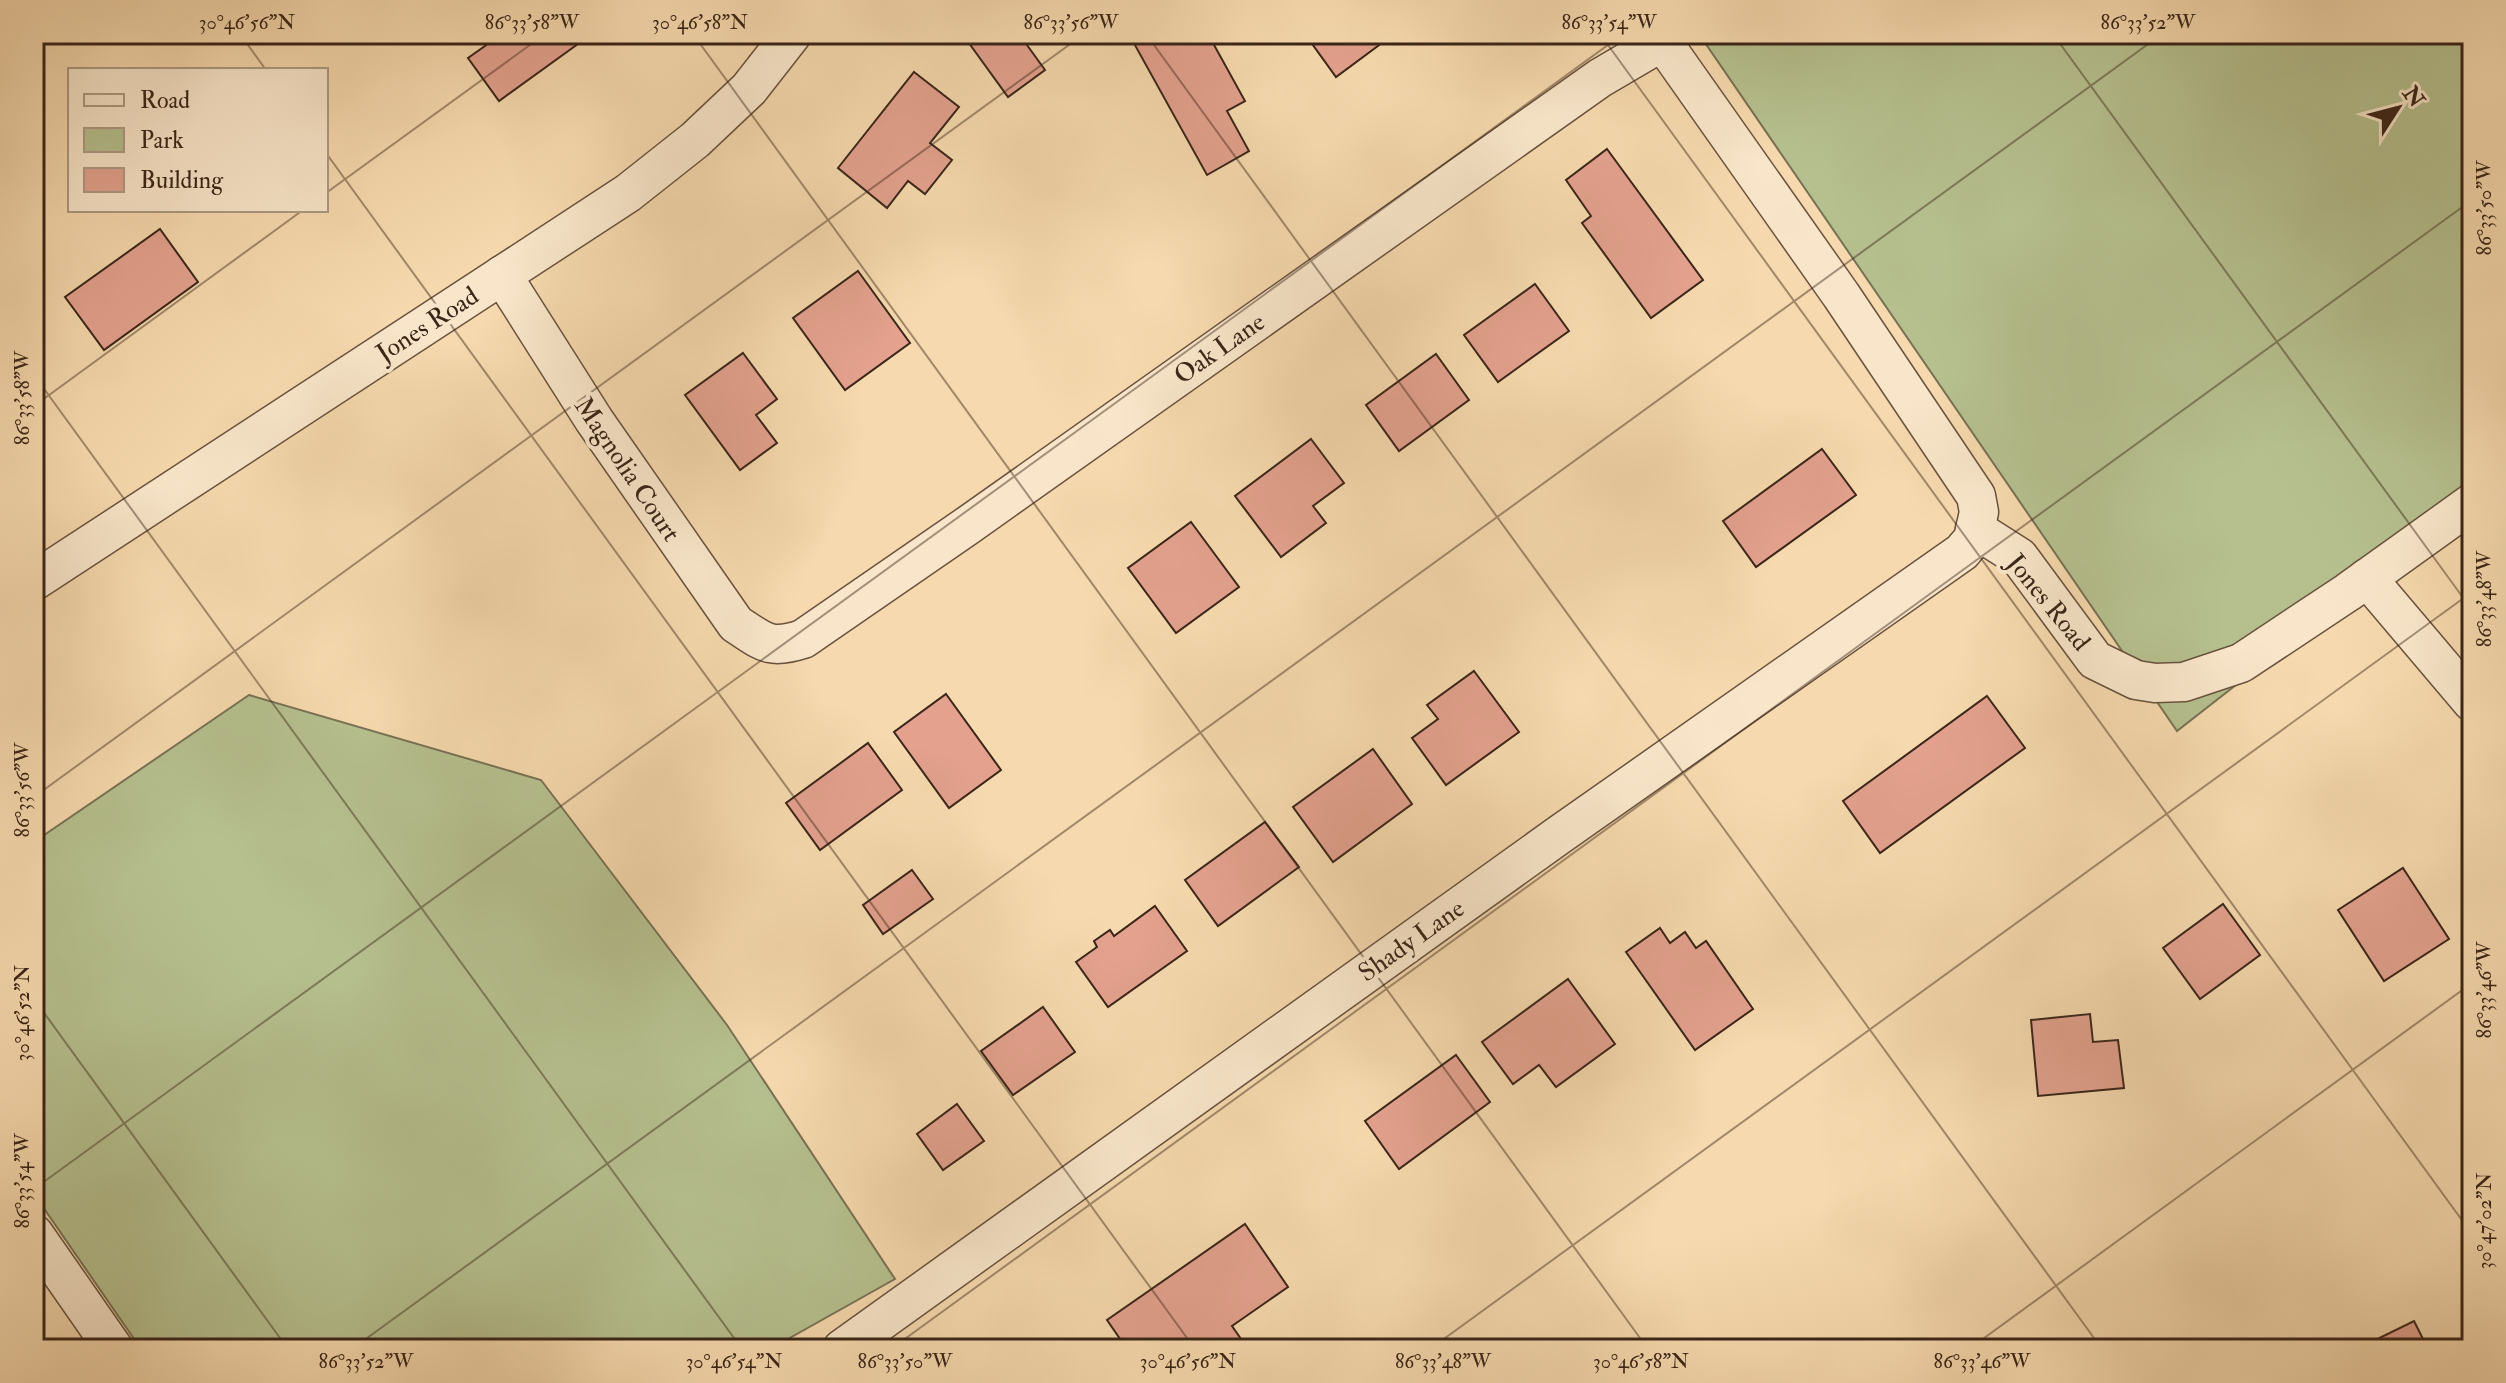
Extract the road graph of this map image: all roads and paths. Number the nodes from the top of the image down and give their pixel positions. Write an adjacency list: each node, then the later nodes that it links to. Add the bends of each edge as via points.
1 (792, 34): 3 (street, Jones Road, via 749,89 695,140 628,193)
2 (1660, 38): 5 (street, via 1976,496); 8 (street, Oak Lane, via 803,639)
3 (502, 275): 7 (street, Jones Road); 8 (street, Magnolia Court, via 594,420 736,624)
4 (2472, 503): 6 (street, Jones Road)
5 (1975, 529): 6 (street, Jones Road, via 2019,557 2095,660 2155,683 2184,682 2241,663); 12 (street, Shady Lane, via 1962,552 1897,600 1559,835)
6 (2367, 578): 9 (street)
7 (34, 581)
8 (772, 645)
9 (2472, 702)
10 (34, 1234): 11 (street)
11 (114, 1349)
12 (842, 1349)

